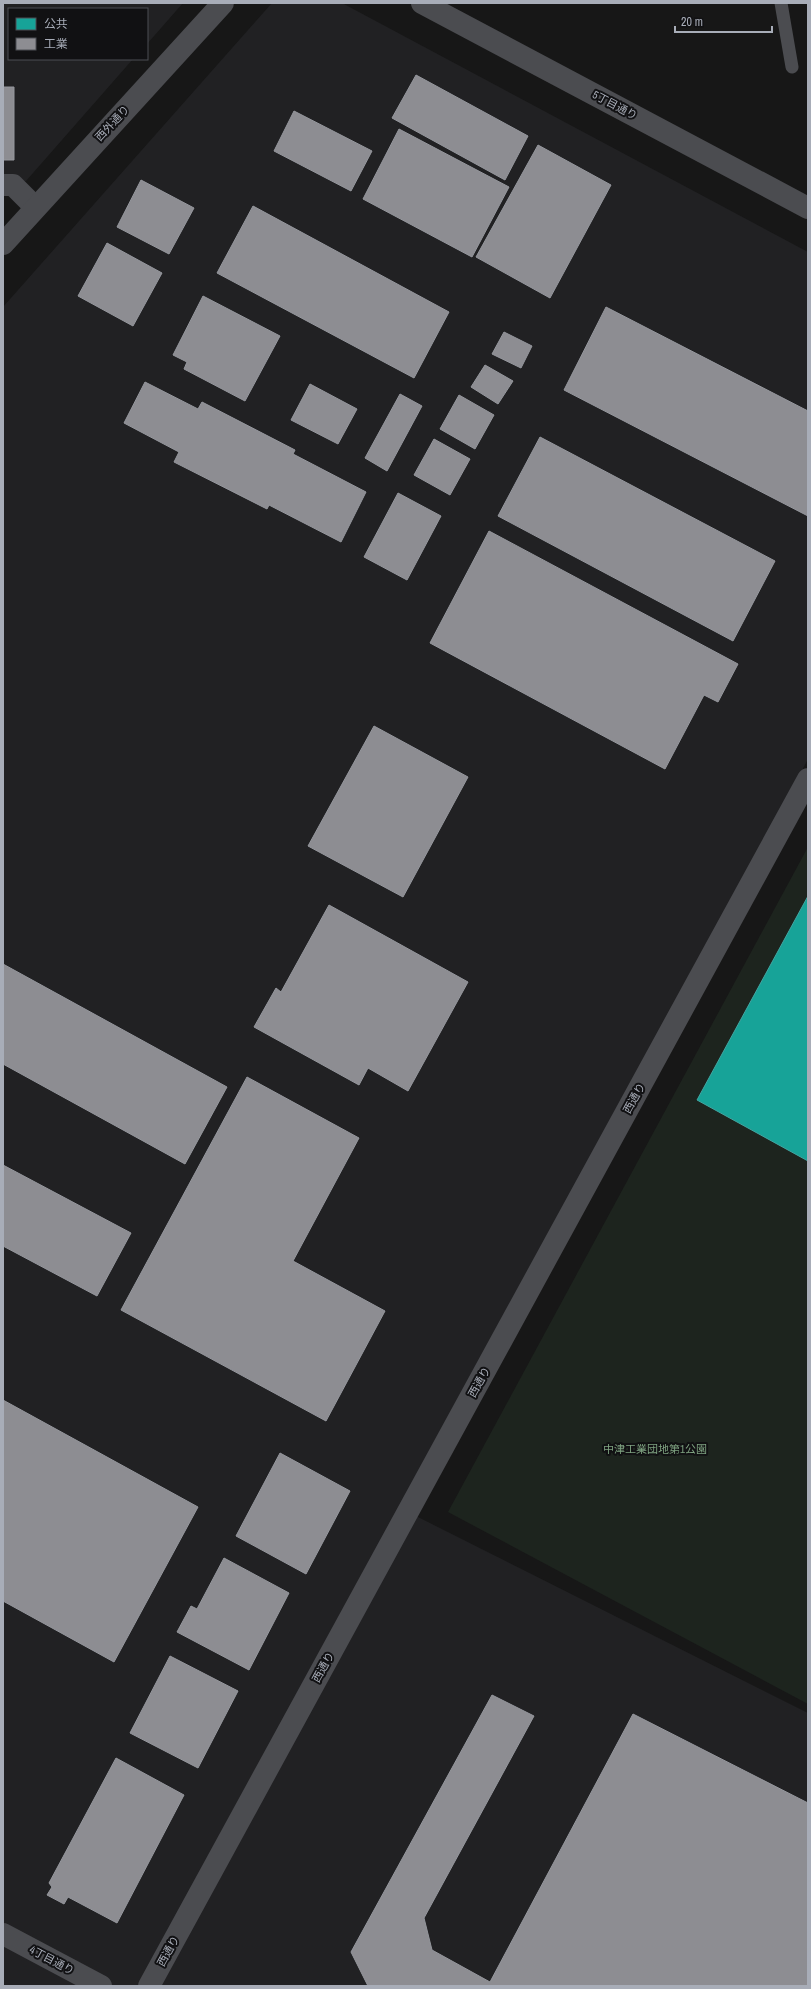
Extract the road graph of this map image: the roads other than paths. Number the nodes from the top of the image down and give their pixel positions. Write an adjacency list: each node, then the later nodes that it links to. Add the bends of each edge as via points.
1 (223, 3): 6 (street, 西外通り)
2 (422, 3): 7 (street, 5丁目通り)
3 (781, 3): 4 (lane)
4 (792, 67)
5 (3, 185): 6 (street, via 13,185)
6 (35, 207): 8 (street, 西外通り)
7 (808, 208)
8 (3, 244)
9 (808, 778): 12 (street, 西通り)
10 (3, 1934): 11 (street, 4丁目通り)
11 (101, 1986)
12 (149, 1986)

